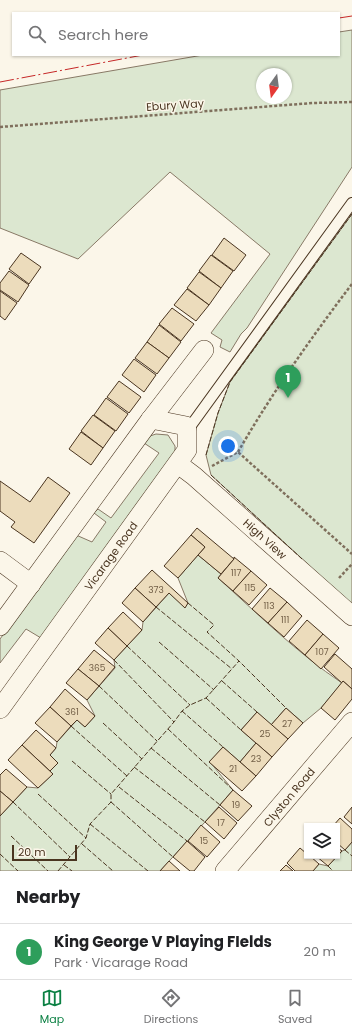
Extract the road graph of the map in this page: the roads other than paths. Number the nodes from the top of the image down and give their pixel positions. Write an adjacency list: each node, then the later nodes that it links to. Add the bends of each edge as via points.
1 (352, 203): 4 (lane)
2 (204, 350): 3 (street)
3 (152, 419): 4 (street, via 186,426); 7 (street)
4 (187, 431): 5 (street, Vicarage Road, via 187,450)
5 (178, 464): 8 (street, High View); 10 (street, Vicarage Road)
6 (0, 562): 7 (street)
7 (31, 584): 9 (street)
8 (352, 616)
9 (0, 626)
10 (0, 709)
11 (352, 722): 12 (street, Clyston Road)
12 (225, 871)

